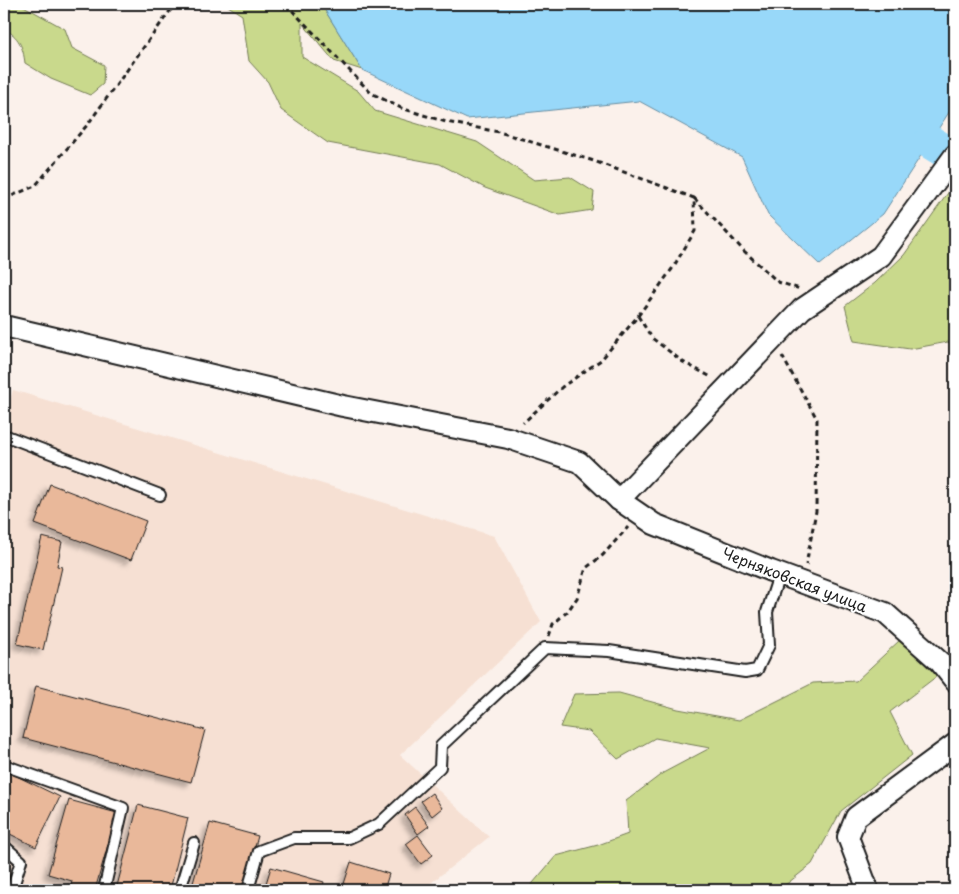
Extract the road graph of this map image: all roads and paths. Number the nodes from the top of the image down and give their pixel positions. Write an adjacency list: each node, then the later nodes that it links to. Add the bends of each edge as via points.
1 (175, 4): 5 (path, via 88,124 35,186)
2 (286, 4): 4 (path, via 371,93 401,108 446,122 499,132 594,161)
3 (955, 155): 6 (street, via 881,256)
4 (694, 198): 6 (path, via 778,282); 7 (path, via 695,231)
5 (4, 199)
6 (822, 296): 9 (street, via 802,310)
7 (638, 316): 10 (path, via 652,338 683,362); 12 (path, via 601,360 562,387)
8 (4, 326): 12 (street, Черняковская улица, via 343,406)
9 (772, 340): 10 (street); 17 (path, via 817,419 816,512)
10 (728, 387): 14 (street)
11 (4, 435): 13 (lane)
12 (508, 438): 14 (street, Черняковская улица, via 579,462)
13 (160, 495)
14 (619, 500): 15 (street, Черняковская улица)
15 (636, 512): 16 (street, Черняковская улица, via 654,524); 18 (path, via 626,532 586,568 577,598 553,624)
16 (779, 575): 17 (street, Черняковская улица); 18 (lane, via 767,612 769,646 757,670 745,672 609,651)
17 (802, 583): 19 (street, Черняковская улица, via 885,613 940,662)
18 (545, 648): 27 (lane, via 442,746 440,766 379,824 349,838 294,838 259,852)
19 (955, 681)
20 (955, 744): 28 (street, via 856,817 848,837)
21 (4, 765): 25 (lane, via 122,808)
22 (194, 843): 26 (lane)
23 (4, 846): 24 (lane, via 21,861)
24 (12, 890)
25 (104, 890)
26 (180, 890)
27 (248, 890)
28 (868, 890)

